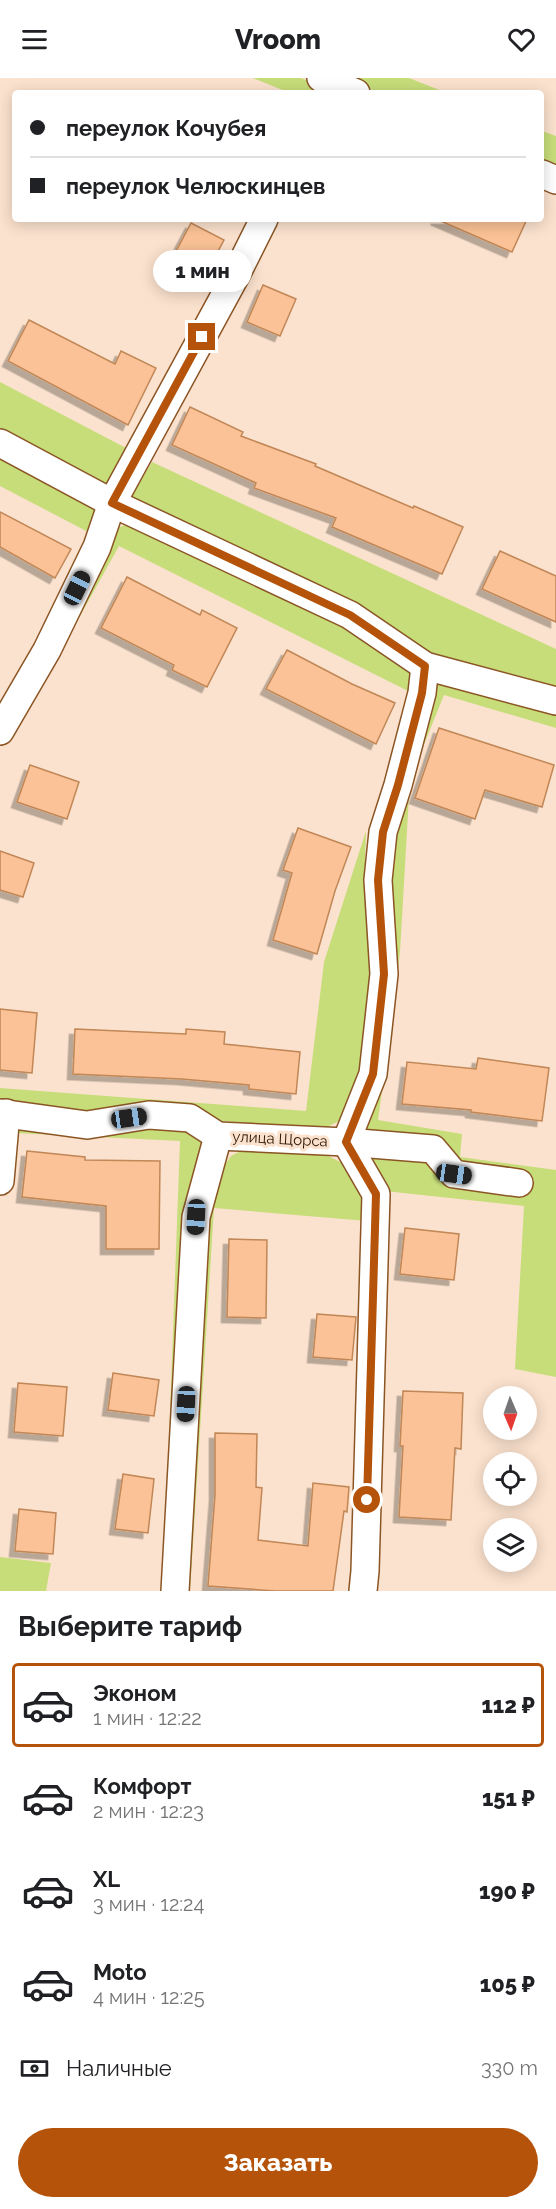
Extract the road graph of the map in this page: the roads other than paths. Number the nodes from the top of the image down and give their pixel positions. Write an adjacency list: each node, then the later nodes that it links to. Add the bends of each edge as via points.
1 (328, 83): 2 (street)
2 (348, 90)
3 (262, 222): 5 (street)
4 (0, 443): 5 (street)
5 (112, 503): 6 (street, via 350,615); 8 (street, via 97,547 47,650)
6 (425, 666): 7 (street); 11 (street, via 422,693 383,832 378,880 384,974 373,1074)
7 (556, 702)
8 (0, 732)
9 (3, 1113): 10 (street, улица Щорса, via 87,1125 149,1115 190,1118); 12 (street)
10 (218, 1136): 11 (street, улица Щорса); 14 (street, via 196,1217)
11 (346, 1142): 13 (street, улица Щорса, via 433,1149 454,1174); 15 (street, via 376,1194)
12 (0, 1181)
13 (519, 1183)
14 (175, 1591)
15 (363, 1591)

